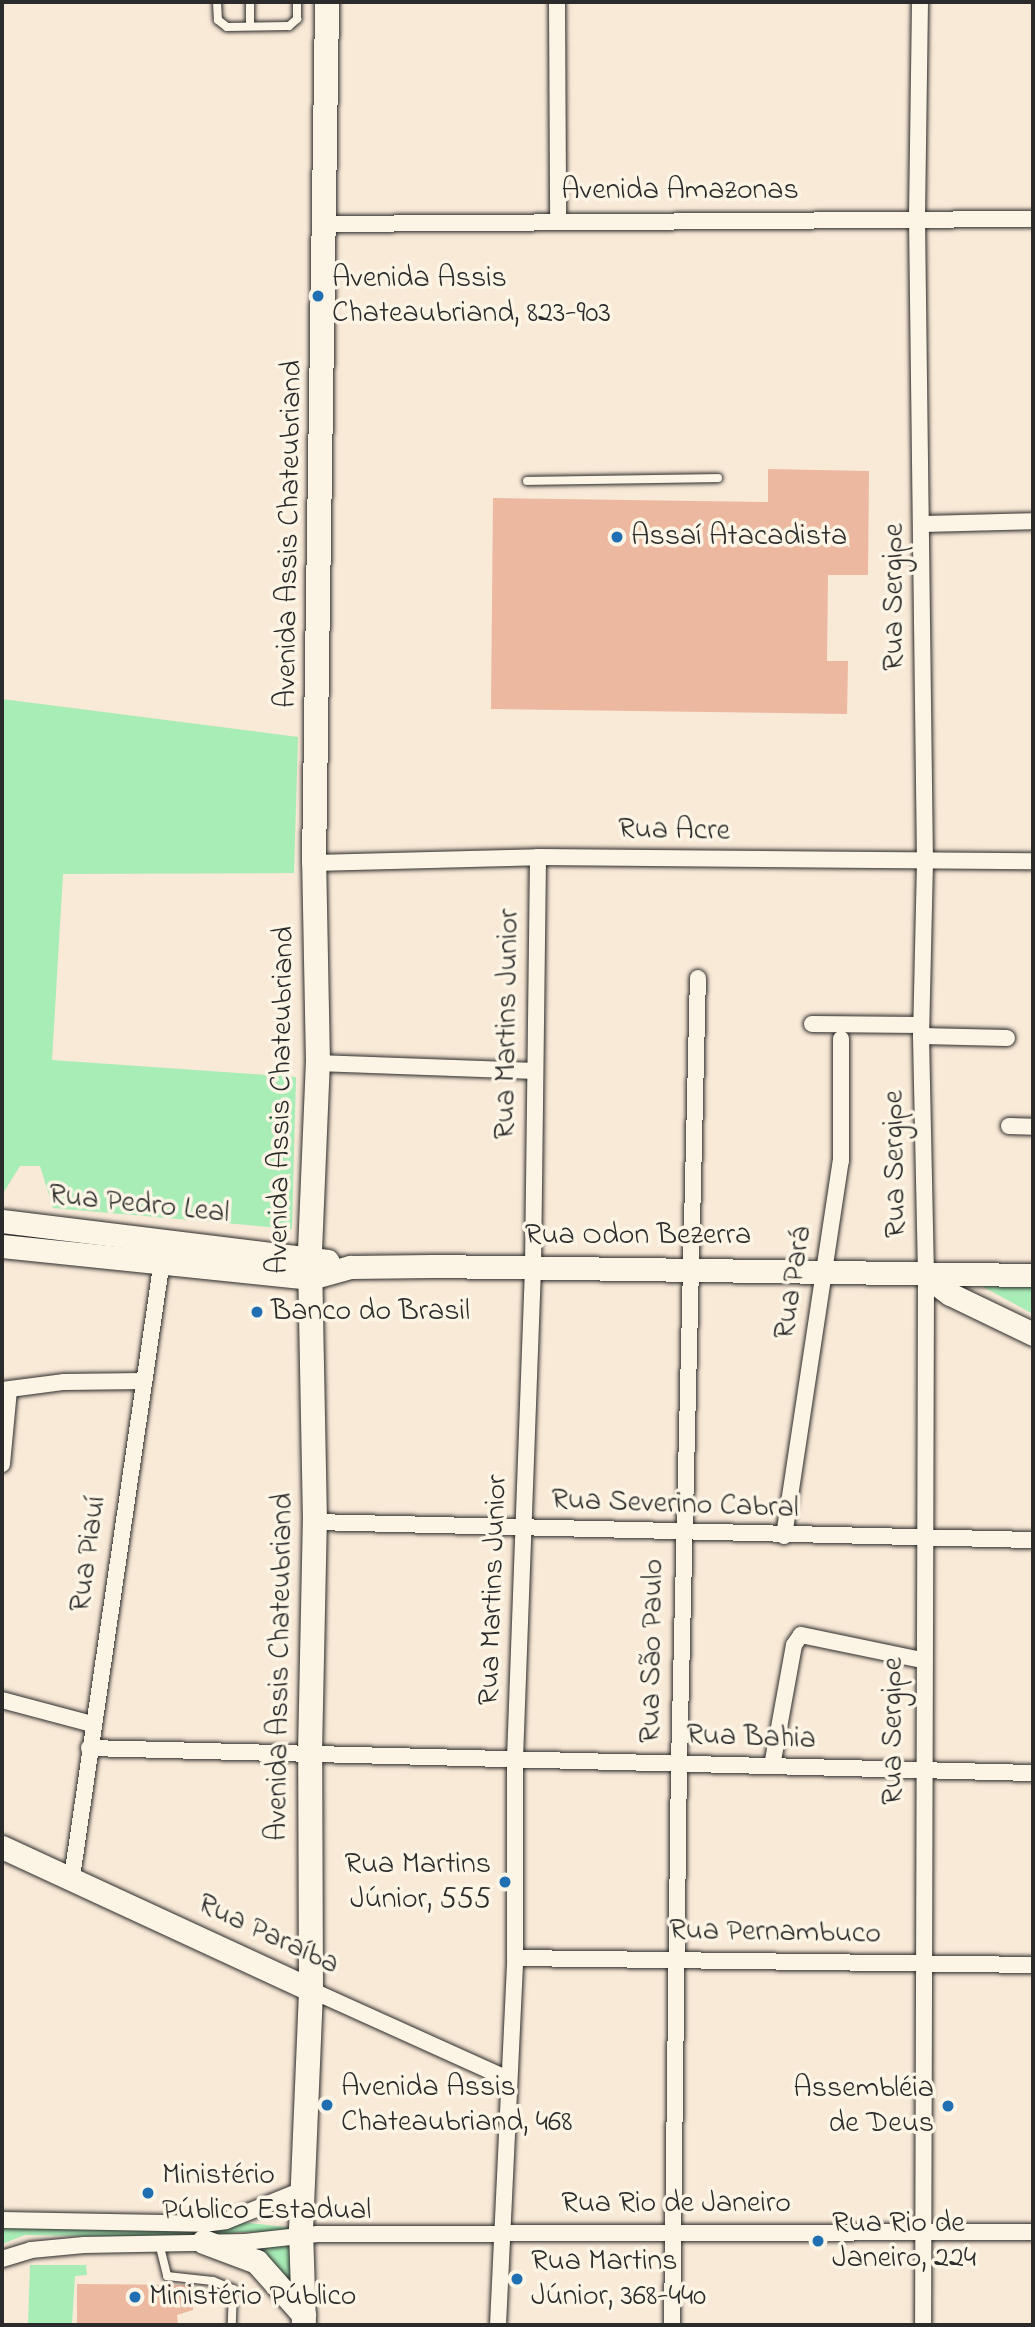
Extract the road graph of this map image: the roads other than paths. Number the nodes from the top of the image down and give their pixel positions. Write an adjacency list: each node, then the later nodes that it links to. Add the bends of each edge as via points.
1 (217, 2): 7 (lane, via 221,25)
2 (250, 2): 7 (lane)
3 (297, 2): 7 (lane, via 297,19 289,26)
4 (327, 2): 11 (main road, Avenida Assis Chateubriand)
5 (556, 2): 9 (street)
6 (920, 2): 8 (street, Rua Sergipe)
7 (250, 26)
8 (917, 218): 9 (street, Avenida Amazonas); 10 (street, Avenida Amazonas); 15 (street, Rua Sergipe)
9 (558, 219): 11 (street, Avenida Amazonas)
10 (1033, 219)
11 (326, 224): 19 (main road, Avenida Assis Chateubriand)
12 (718, 478): 13 (lane)
13 (527, 481)
14 (1033, 521): 15 (street)
15 (922, 524): 18 (street, Rua Sergipe)
16 (538, 857): 18 (street, Rua Acre); 19 (street, Rua Acre); 26 (street, Rua Martins Junior)
17 (1033, 860): 18 (street, Rua Acre)
18 (925, 862): 22 (street, Rua Sergipe)
19 (314, 863): 25 (main road, Avenida Assis Chateubriand)
20 (698, 978): 34 (street, Rua São Paulo)
21 (812, 1024): 22 (street)
22 (921, 1030): 23 (street); 37 (street, Rua Sergipe)
23 (1007, 1038)
24 (841, 1039): 35 (street, Rua Pará, via 843,1136)
25 (318, 1063): 26 (street); 32 (main road, Avenida Assis Chateubriand)
26 (535, 1071): 33 (street, Rua Martins Junior)
27 (1009, 1126): 28 (street)
28 (1033, 1127)
29 (2, 1221): 31 (main road, Rua Pedro Leal)
30 (2, 1246): 31 (main road, Rua Pedro Leal)
31 (163, 1251): 32 (main road, Rua Pedro Leal); 39 (street, Rua Piauí)
32 (311, 1267): 33 (main road, Rua Odon Bezerra); 42 (main road, Avenida Assis Chateubriand)
33 (533, 1268): 34 (main road, Rua Odon Bezerra); 43 (street, Rua Martins Junior)
34 (692, 1268): 35 (main road, Rua Odon Bezerra); 44 (street, Rua São Paulo)
35 (826, 1269): 37 (main road, Rua Odon Bezerra); 45 (street, Rua Pará)
36 (1033, 1275): 37 (main road, Rua Odon Bezerra)
37 (926, 1276): 38 (main road, via 950,1294); 46 (street, Rua Sergipe)
38 (1033, 1334)
39 (142, 1381): 40 (street, via 64,1382); 50 (street, Rua Piauí)
40 (5, 1390): 41 (street)
41 (2, 1464)
42 (315, 1522): 43 (street, Rua Severino Cabral); 52 (main road, Avenida Assis Chateubriand)
43 (525, 1528): 44 (street, Rua Severino Cabral); 53 (street, Rua Martins Junior)
44 (684, 1533): 45 (street, Rua Severino Cabral); 54 (street, Rua São Paulo)
45 (784, 1536): 46 (street, Rua Severino Cabral)
46 (923, 1538): 47 (street, Rua Severino Cabral); 48 (street, Rua Sergipe)
47 (1033, 1540)
48 (922, 1660): 55 (street, via 801,1636 794,1645); 56 (street, Rua Sergipe)
49 (2, 1700): 50 (street)
50 (92, 1724): 51 (street, Rua Piauí)
51 (89, 1748): 52 (street, Rua Bahia); 59 (street, Rua Piauí)
52 (310, 1754): 53 (street, Rua Bahia); 64 (main road, Avenida Assis Chateubriand)
53 (515, 1759): 54 (street, Rua Bahia); 60 (street, Rua Martins Junior)
54 (679, 1764): 55 (street, Rua Bahia); 61 (street, Rua São Paulo)
55 (772, 1766): 56 (street, Rua Bahia)
56 (923, 1770): 57 (street, Rua Bahia); 62 (street, Rua Sergipe)
57 (1033, 1773)
58 (2, 1849): 59 (main road, Rua Paraíba)
59 (72, 1877): 64 (main road, Rua Paraíba)
60 (515, 1958): 61 (street, Rua Pernambuco); 65 (street, Rua Martins Junior)
61 (679, 1960): 62 (street, Rua Pernambuco); 69 (street, Rua São Paulo)
62 (922, 1964): 63 (street, Rua Pernambuco); 70 (street, Rua Sergipe)
63 (1033, 1965)
64 (311, 1990): 65 (street, Rua Paraíba); 66 (main road, Avenida Assis Chateubriand)
65 (508, 2079): 68 (street, Rua Martins Junior)
66 (304, 2189): 67 (street, via 226,2221 203,2224); 72 (main road, Avenida Assis Chateubriand)
67 (2, 2220)
68 (500, 2232): 69 (street, Rua Rio de Janeiro); 72 (street, Rua Rio de Janeiro); 78 (street, Rua Martins Junior)
69 (671, 2232): 70 (street, Rua Rio de Janeiro); 79 (street, Rua São Paulo)
70 (924, 2232): 71 (street, Rua Rio de Janeiro); 80 (street, Rua Sergipe)
71 (1033, 2232)
72 (309, 2236): 73 (street, Rua Rio de Janeiro); 76 (main road, Avenida Assis Chateubriand)
73 (204, 2242): 74 (street, Rua Rio de Janeiro); 76 (main road, via 257,2262)
74 (159, 2243): 75 (street, Rua Rio de Janeiro, via 32,2250); 77 (lane, via 167,2276 213,2281 233,2289)
75 (2, 2259)
76 (304, 2320)
77 (232, 2325)
78 (498, 2325)
79 (672, 2325)
80 (923, 2325)

